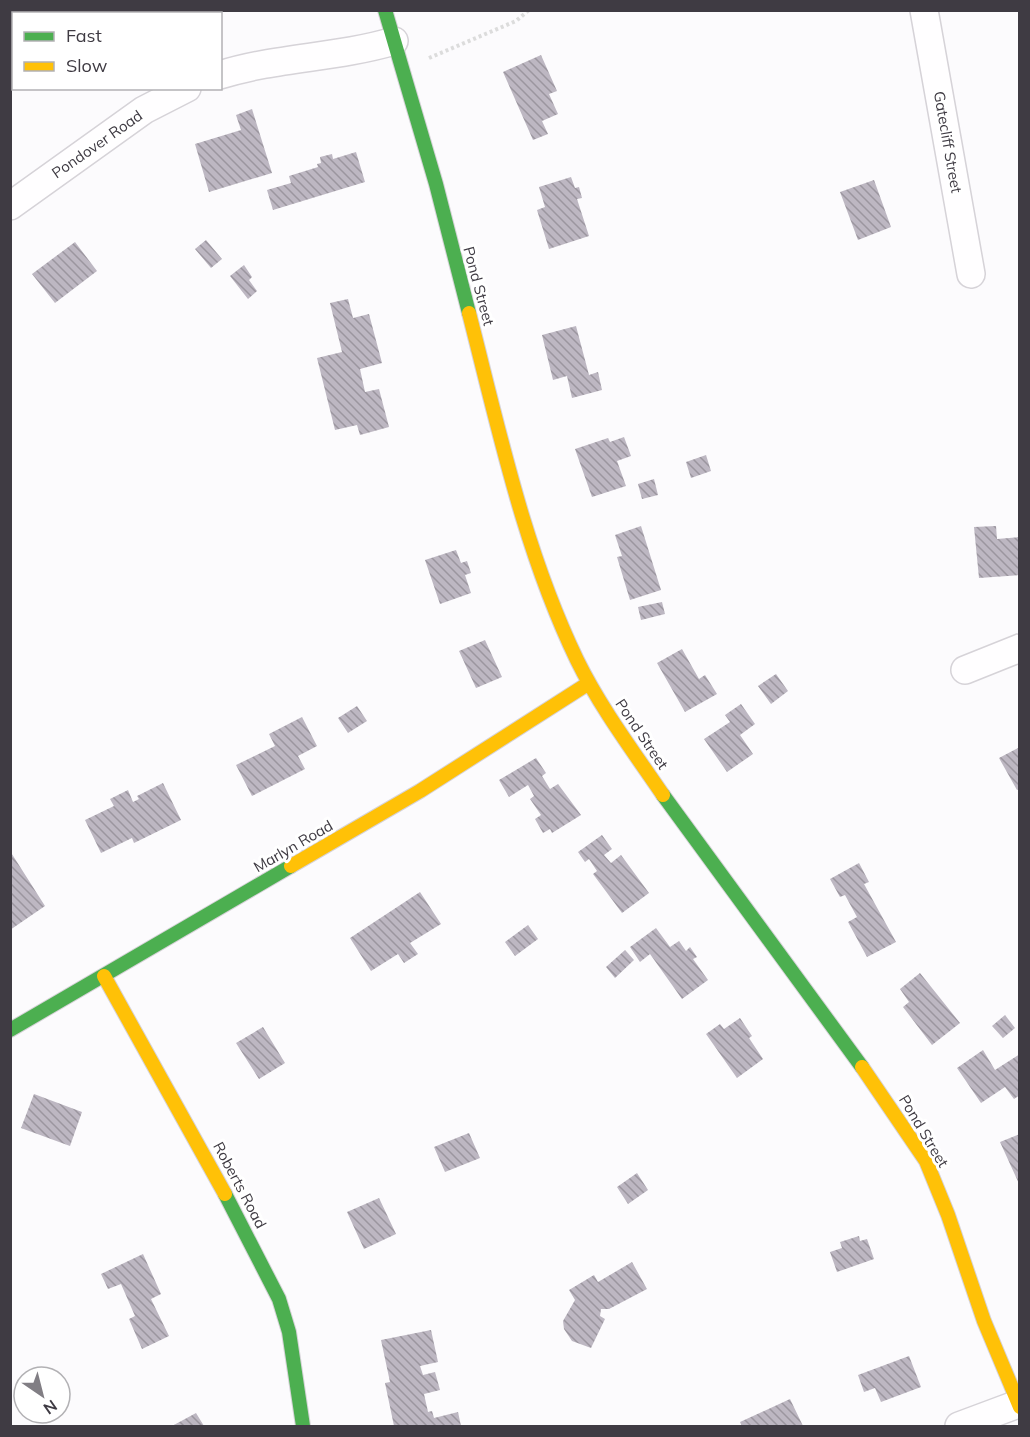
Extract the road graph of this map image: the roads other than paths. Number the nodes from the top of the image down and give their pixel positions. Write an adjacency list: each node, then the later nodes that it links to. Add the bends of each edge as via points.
1 (385, 10): 3 (street, Pond Street)
2 (924, 10): 7 (street, Gatecliff Street)
3 (394, 41): 4 (street, via 356,52); 10 (street, Pond Street, via 517,499 547,591)
4 (222, 74)
5 (183, 90): 6 (street, Pondover Road, via 144,110)
6 (10, 206)
7 (971, 274)
8 (1020, 648): 9 (street)
9 (965, 670)
10 (589, 683): 11 (street, Marlyn Road, via 420,791); 13 (street, Pond Street, via 662,794 896,1114 926,1161)
11 (104, 976): 12 (street, Marlyn Road); 14 (street, Roberts Road, via 271,1281 286,1315)
12 (10, 1030)
13 (1019, 1406): 15 (street)
14 (303, 1426)
15 (959, 1426)

